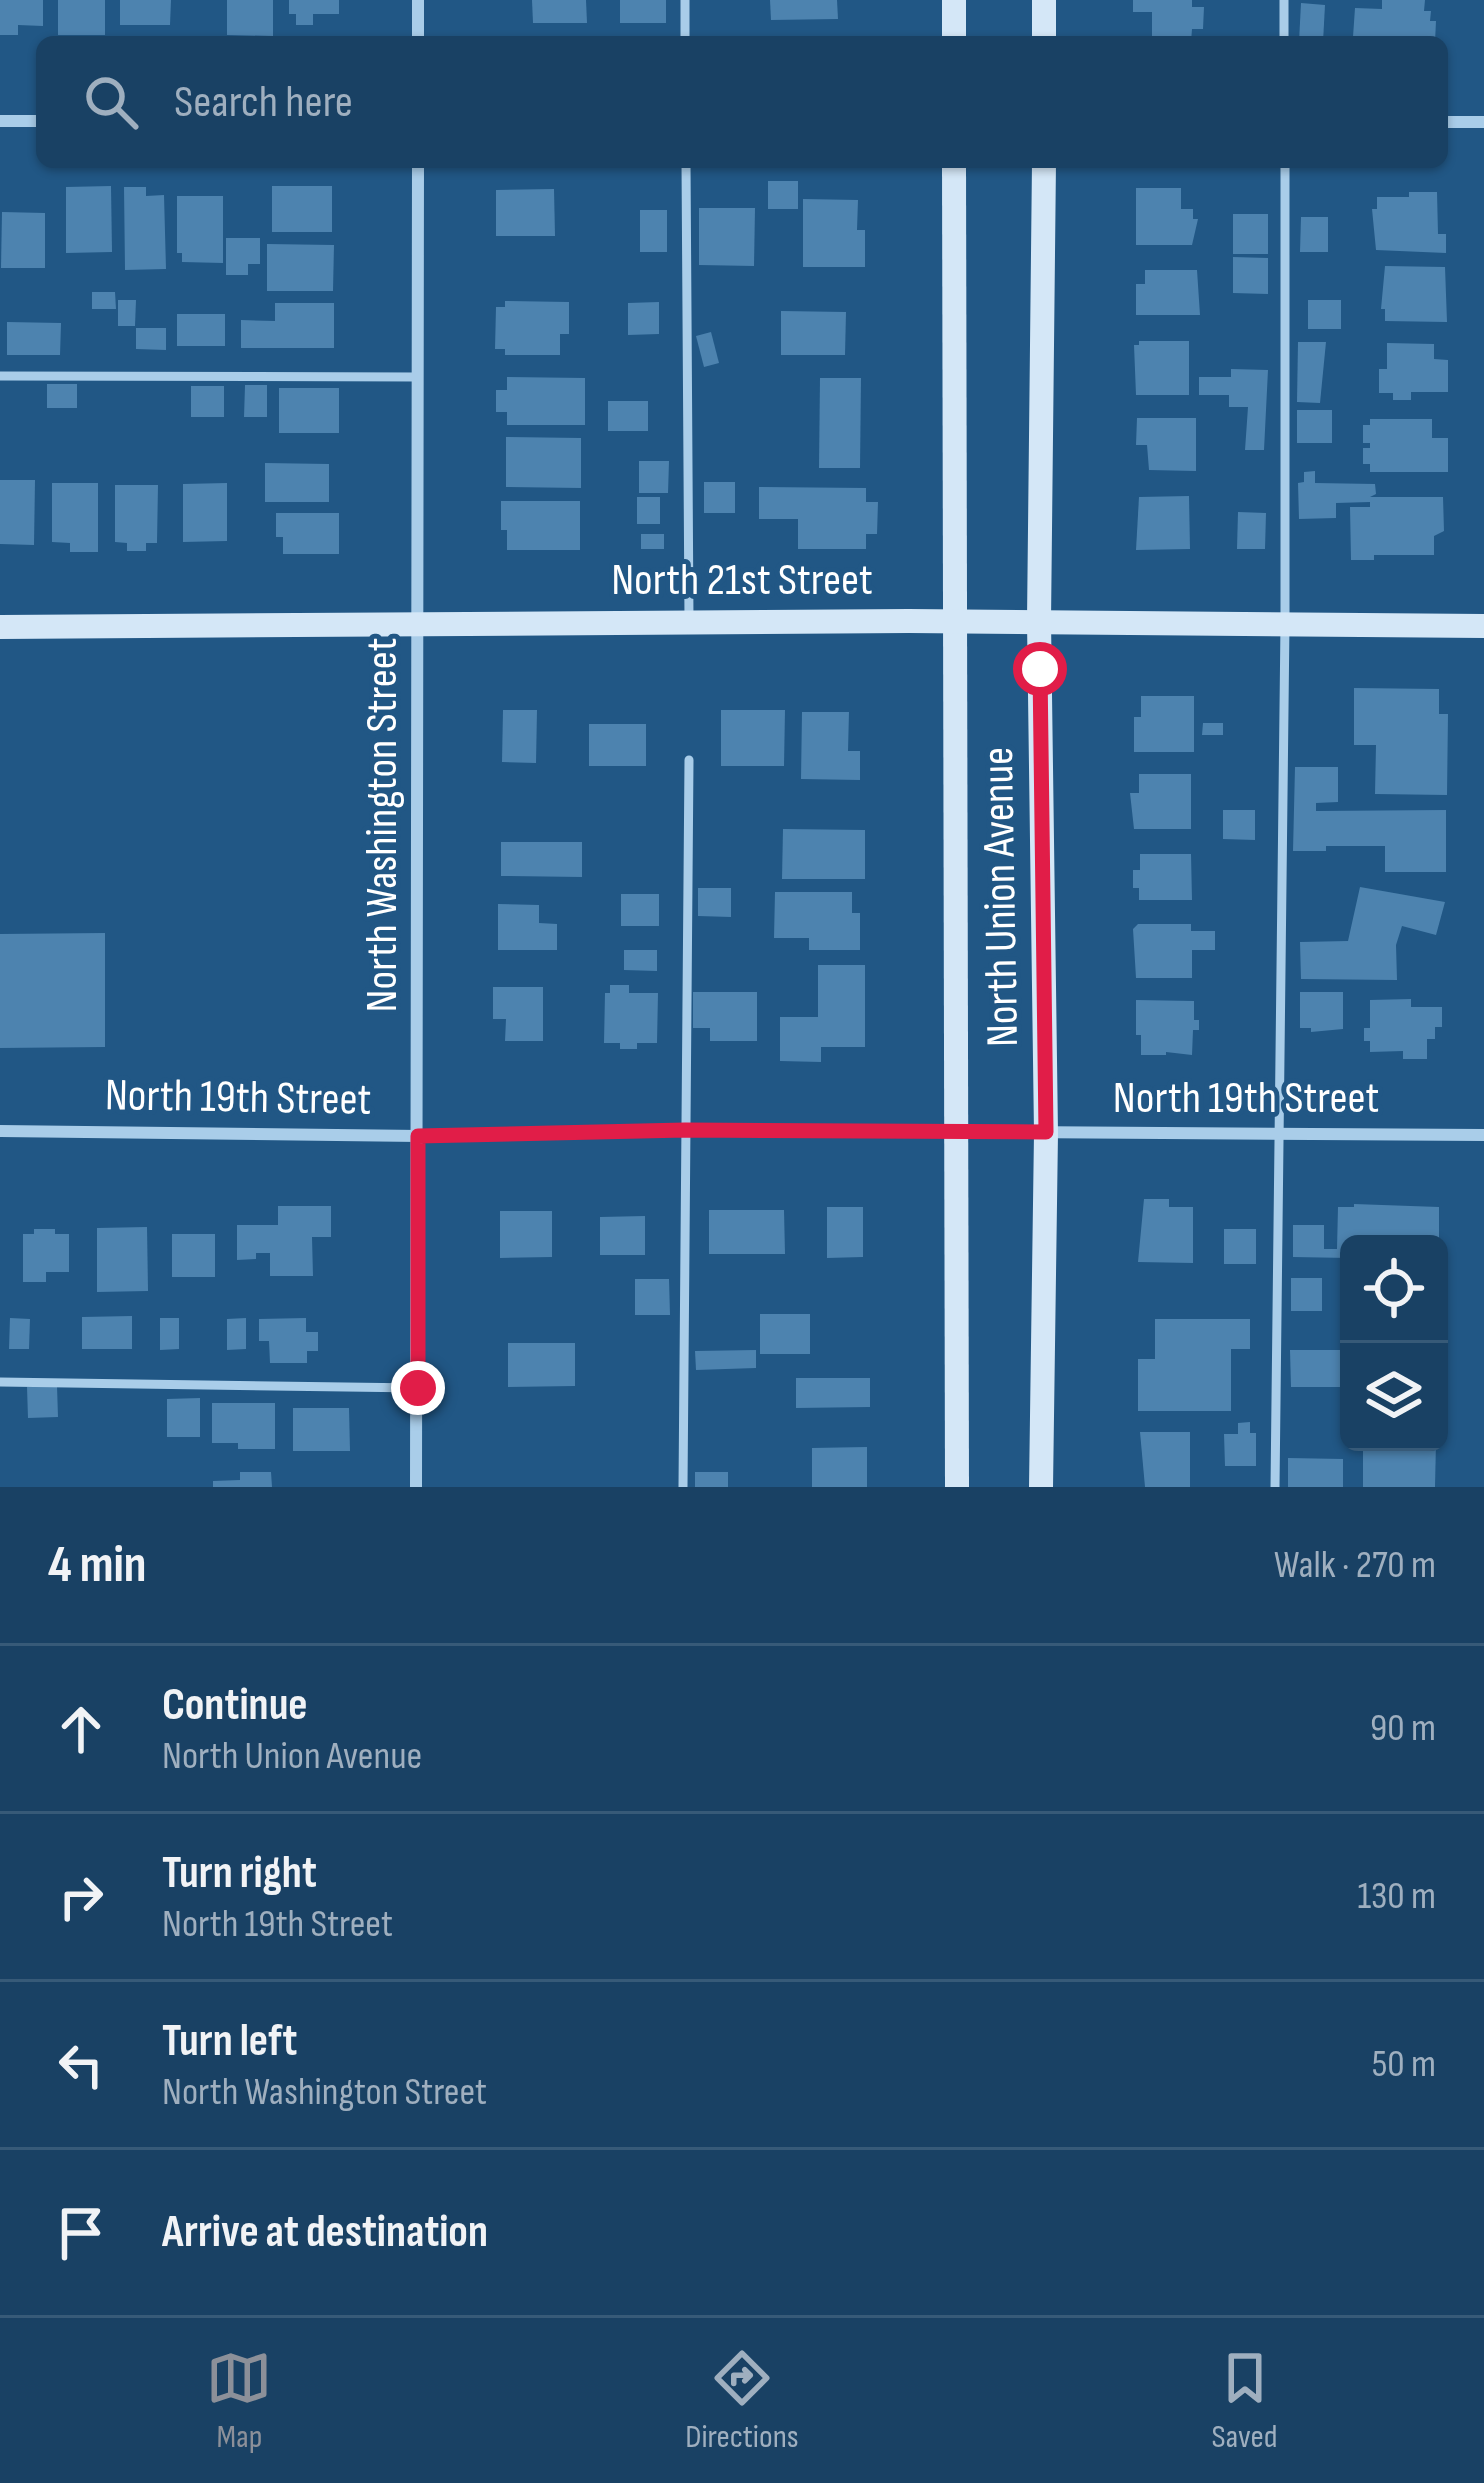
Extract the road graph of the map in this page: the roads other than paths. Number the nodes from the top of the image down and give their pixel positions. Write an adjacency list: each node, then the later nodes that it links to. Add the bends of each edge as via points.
1 (418, 0): 6 (street)
2 (685, 0): 7 (lane)
3 (954, 0): 8 (street)
4 (1044, 0): 9 (street)
5 (1284, 0): 10 (lane)
6 (418, 36)
7 (685, 36)
8 (954, 36)
9 (1044, 36)
10 (1284, 36)
11 (0, 121): 12 (street)
12 (36, 121)
13 (1448, 122): 14 (street)
14 (1484, 122)
15 (418, 168): 21 (street, North Washington Street)
16 (686, 168): 24 (lane)
17 (954, 168): 22 (street, North Union Avenue)
18 (1044, 168): 23 (street, North Union Avenue)
19 (1285, 168): 25 (lane)
20 (0, 376): 21 (lane)
21 (418, 377): 26 (street, North Washington Street)
22 (956, 621): 23 (street, North 21st Street); 24 (street, North 21st Street); 33 (street, North Union Avenue)
23 (1040, 621): 25 (street, North 21st Street); 32 (street, North Union Avenue)
24 (689, 622): 26 (street, North 21st Street)
25 (1285, 623): 27 (street, North 21st Street); 34 (lane)
26 (418, 625): 28 (street, North 21st Street); 35 (street, North Washington Street)
27 (1484, 626)
28 (0, 627)
29 (689, 760): 30 (lane)
30 (685, 1130): 33 (street, North 19th Street); 35 (street, North 19th Street); 40 (lane)
31 (0, 1131): 35 (street, North 19th Street)
32 (1046, 1132): 33 (street, North 19th Street); 34 (street, North 19th Street); 42 (street, North Union Avenue)
33 (957, 1134): 41 (street, North Union Avenue)
34 (1280, 1134): 36 (street, North 19th Street); 43 (lane)
35 (418, 1136): 38 (street, North Washington Street)
36 (1484, 1136)
37 (0, 1382): 38 (lane)
38 (418, 1388): 39 (street, North Washington Street)
39 (416, 1487)
40 (683, 1487)
41 (957, 1487)
42 (1041, 1487)
43 (1275, 1487)

